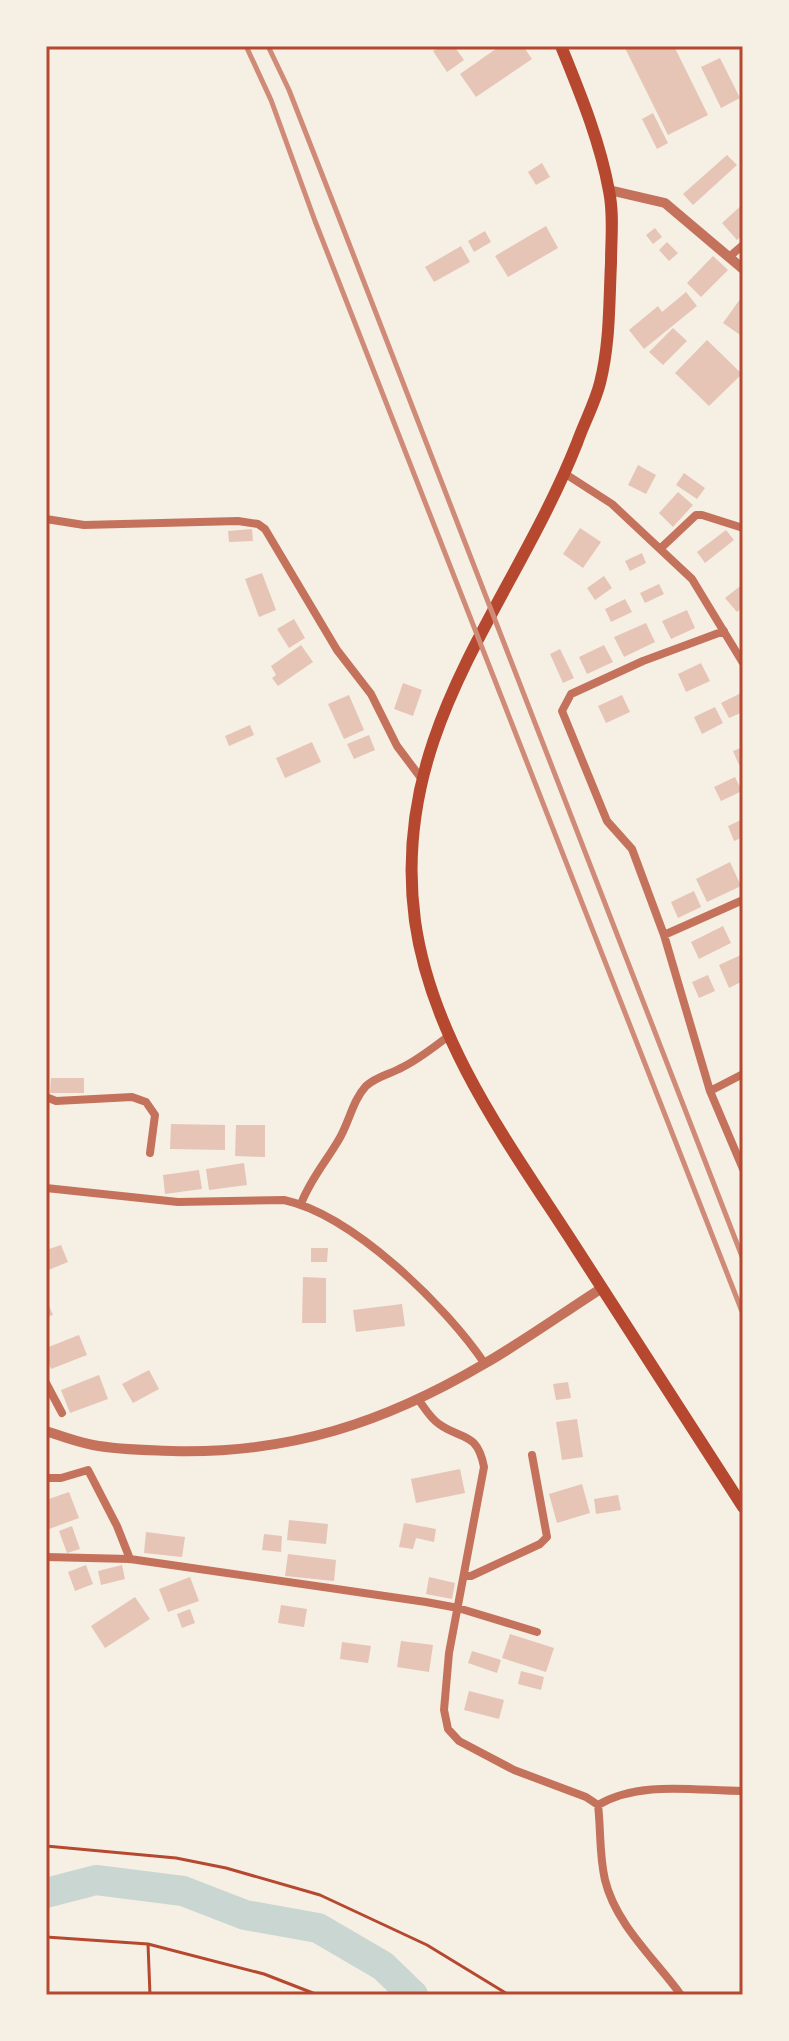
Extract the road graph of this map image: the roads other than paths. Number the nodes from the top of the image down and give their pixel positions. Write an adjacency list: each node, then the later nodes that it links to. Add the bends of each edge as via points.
1 (561, 46): 2 (main road)
2 (609, 190): 4 (street, via 665,203); 6 (main road, via 609,328 600,384)
3 (743, 245): 4 (street)
4 (729, 257): 5 (street)
5 (743, 269)
6 (564, 473): 9 (street, via 612,504); 12 (main road, via 444,707)
7 (46, 519): 12 (street, via 84,525 258,524)
8 (743, 528): 9 (street, via 696,515)
9 (661, 548): 10 (street, via 692,579)
10 (724, 631): 11 (street); 14 (street, via 571,694 562,711 607,821 632,849)
11 (743, 663)
12 (421, 778): 15 (main road, via 412,889 428,982)
13 (743, 900): 14 (street)
14 (664, 935): 17 (street)
15 (450, 1035): 22 (street, via 366,1086); 23 (main road, via 471,1080)
16 (743, 1074): 17 (street)
17 (710, 1091): 20 (street)
18 (46, 1097): 19 (street, via 132,1097 146,1102 155,1115)
19 (150, 1153)
20 (743, 1169)
21 (46, 1188): 22 (street, via 178,1202)
22 (301, 1204): 24 (street, via 381,1254 448,1315)
23 (602, 1288): 24 (street); 31 (main road)
24 (485, 1364): 26 (street)
25 (46, 1383): 27 (street)
26 (418, 1399): 28 (street, via 313,1438 261,1448 130,1450); 34 (street, via 439,1425 472,1441 481,1455 482,1478)
27 (62, 1413)
28 (46, 1431)
29 (532, 1455): 34 (street, via 547,1537)
30 (46, 1478): 33 (street, via 88,1470)
31 (743, 1507)
32 (46, 1557): 33 (street)
33 (130, 1559): 35 (street)
34 (464, 1576): 35 (street)
35 (458, 1608): 36 (street); 38 (street, via 444,1710 448,1729 514,1770)
36 (537, 1632)
37 (743, 1791): 38 (street, via 661,1789 617,1796)
38 (598, 1805): 39 (street, via 599,1846 611,1896 636,1941)
39 (681, 1995)

